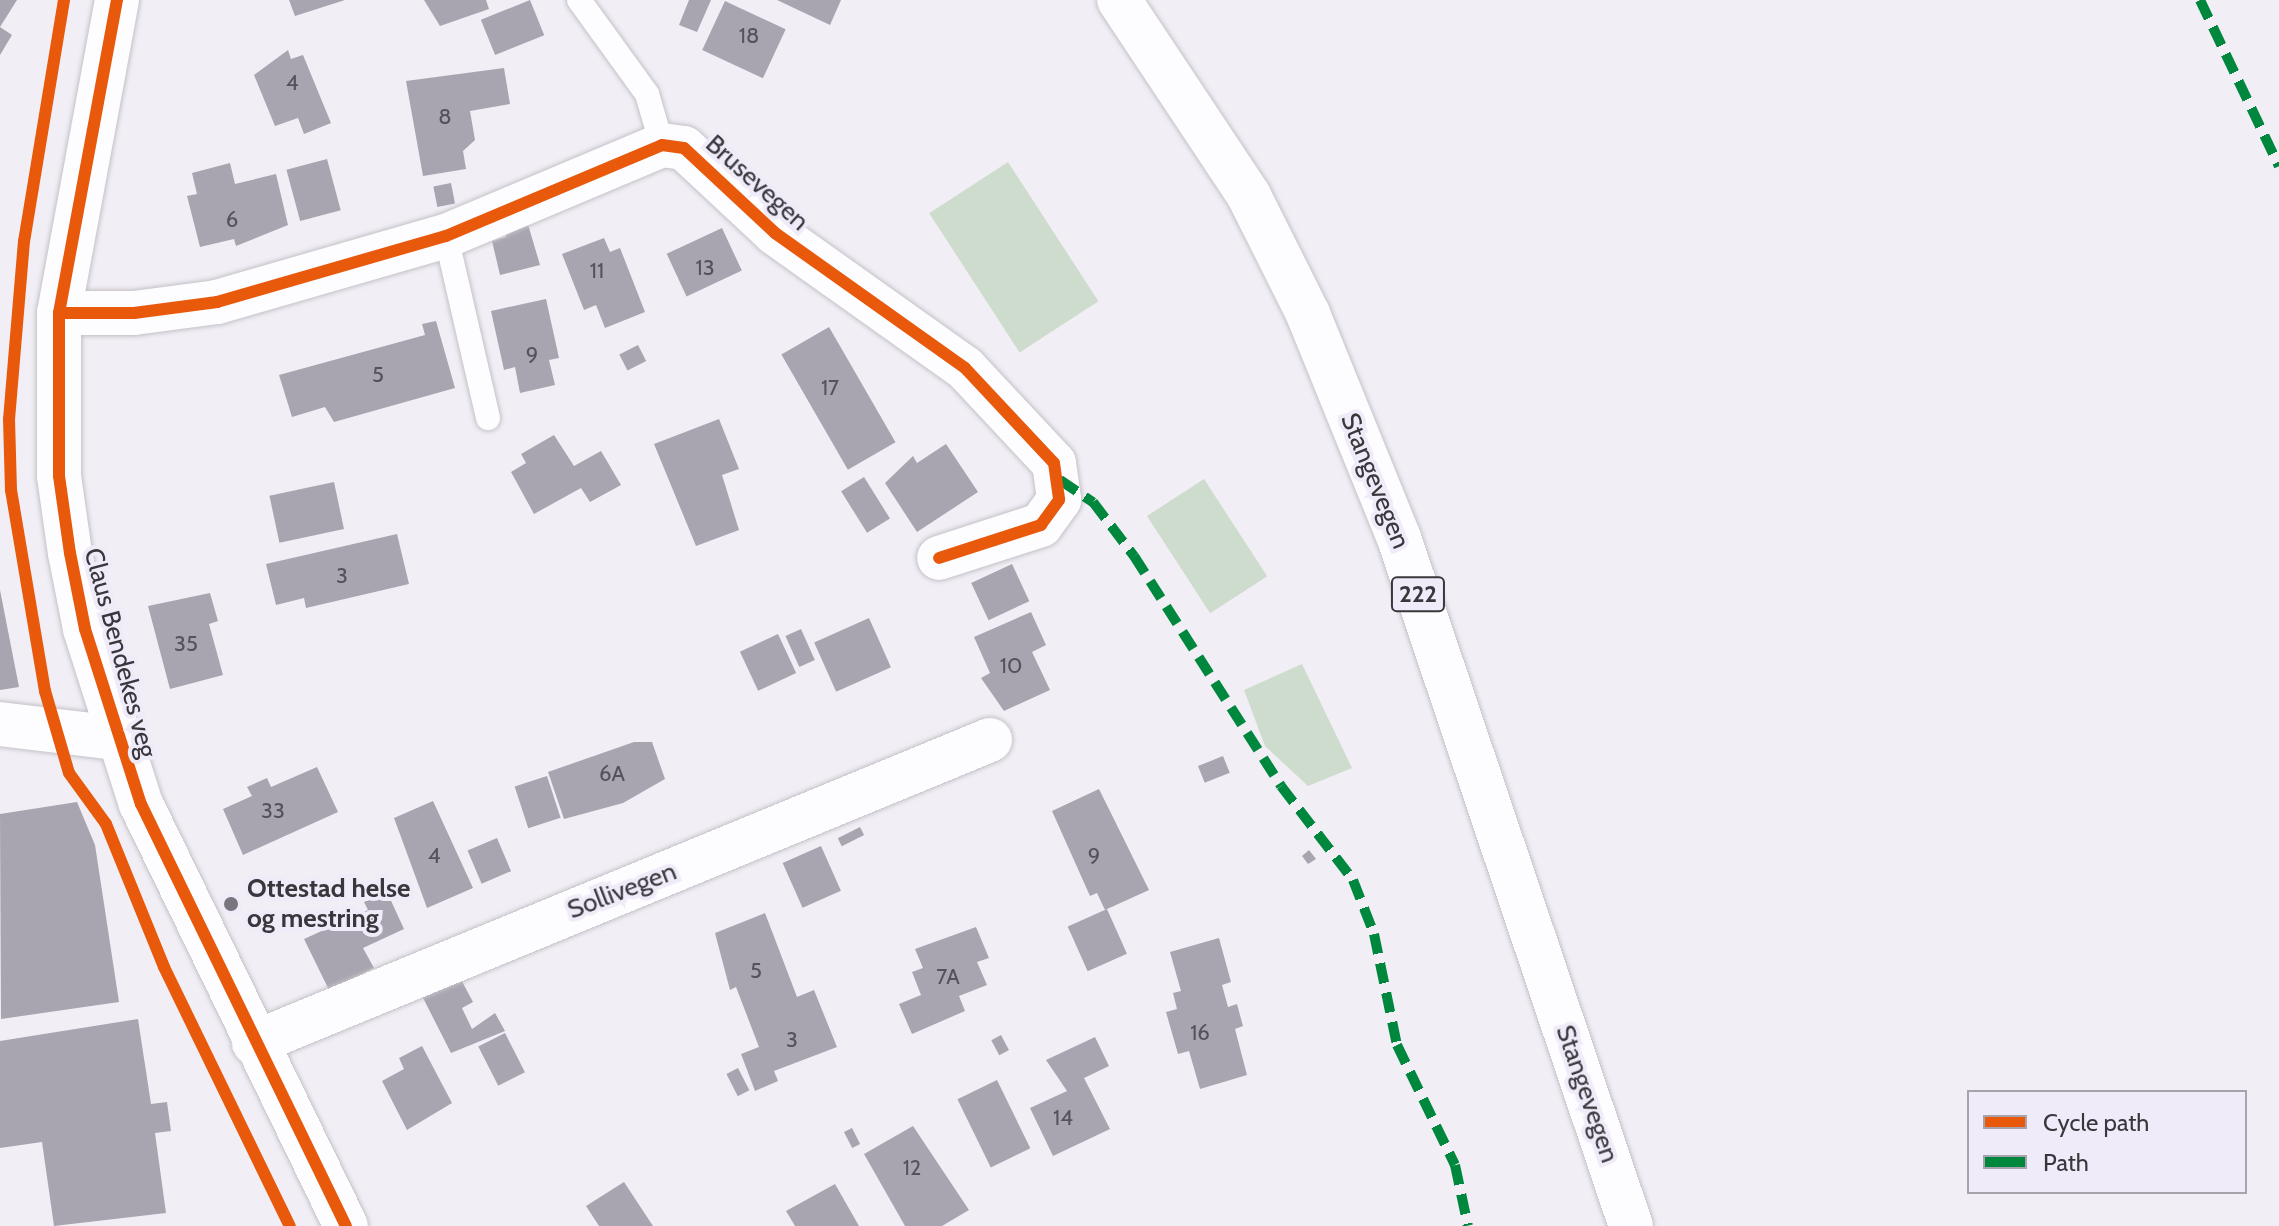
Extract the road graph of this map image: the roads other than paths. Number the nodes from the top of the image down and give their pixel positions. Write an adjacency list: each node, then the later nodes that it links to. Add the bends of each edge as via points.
1 (117, 0): 6 (street, Claus Bendekes veg)
2 (579, 0): 4 (lane, via 647,94)
3 (1119, 0): 14 (street, Stangevegen / 222, via 1249,196 1308,314 1399,538)
4 (662, 145): 5 (street, Brusevegen); 8 (street, Brusevegen, via 684,148 775,233 965,368 1054,463 1059,500 1041,525)
5 (446, 236): 6 (street, Brusevegen, via 217,302 134,313); 7 (lane)
6 (59, 313): 10 (street, Claus Bendekes veg, via 63,514)
7 (488, 418)
8 (939, 558)
9 (0, 724): 10 (street)
10 (116, 738): 12 (street, Claus Bendekes veg, via 164,857)
11 (990, 740): 12 (street, Sollivegen)
12 (254, 1043): 13 (street, Claus Bendekes veg)
13 (346, 1226)
14 (1631, 1226)

